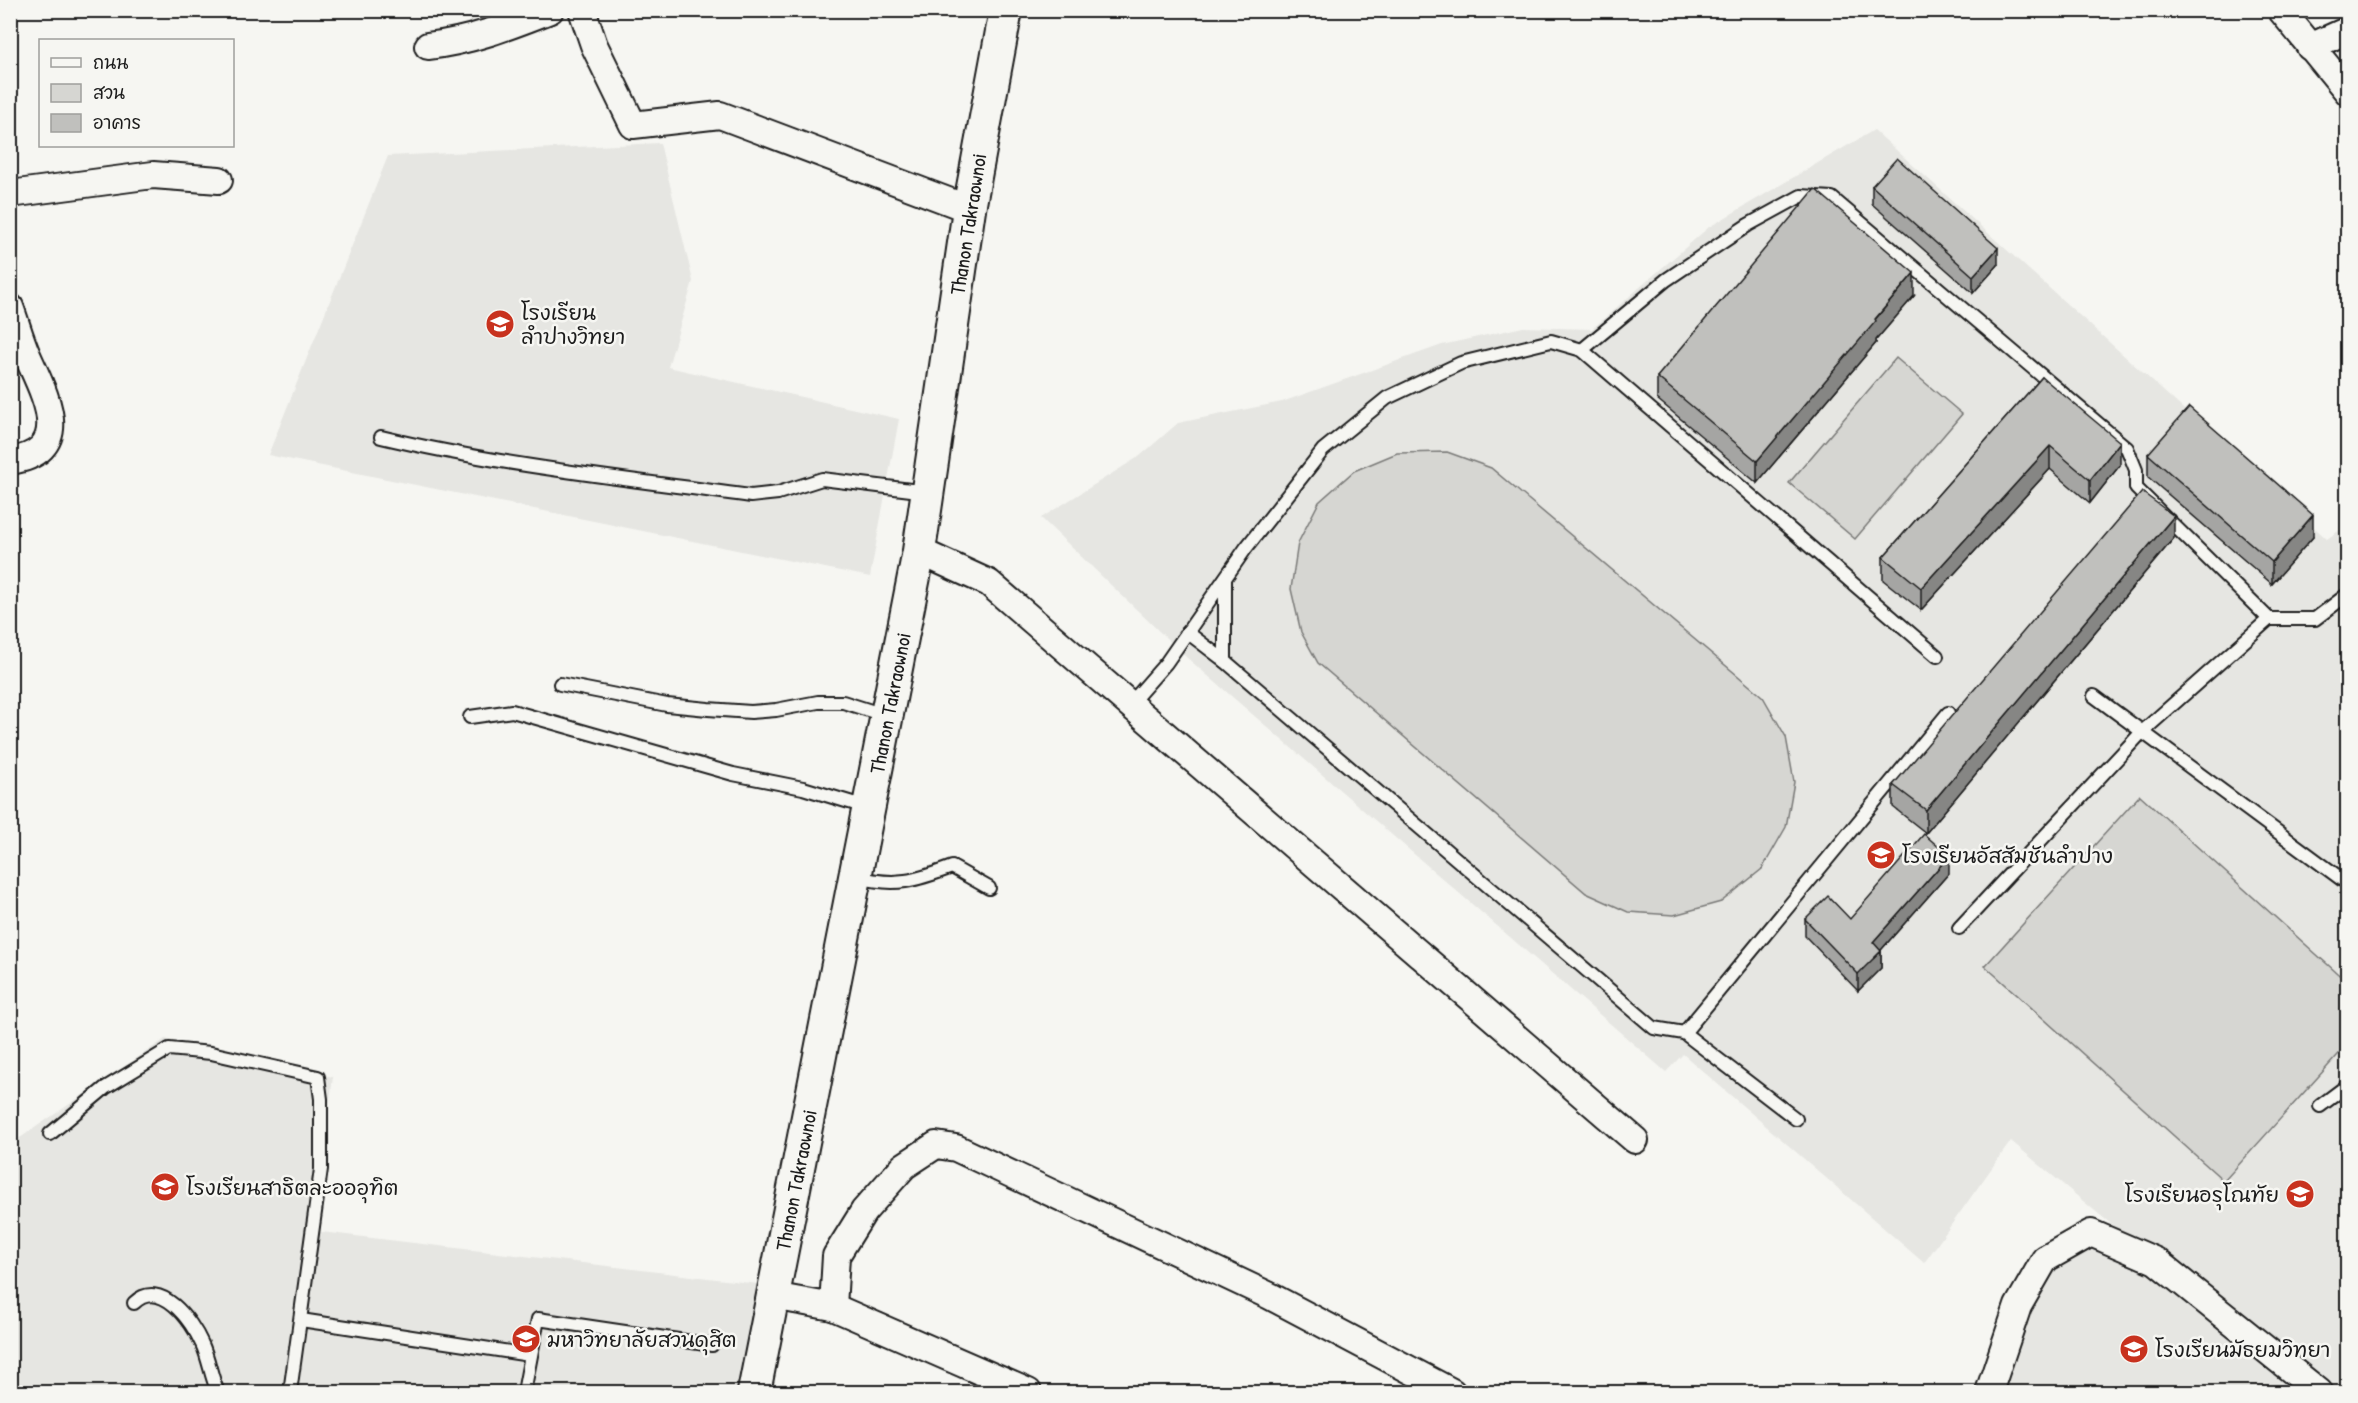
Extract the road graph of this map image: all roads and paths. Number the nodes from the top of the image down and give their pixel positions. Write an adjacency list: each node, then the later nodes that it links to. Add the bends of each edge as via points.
1 (550, 10): 6 (street, via 457,43)
2 (582, 10): 11 (street, via 594,45 633,125 720,115)
3 (1006, 10): 11 (street, Thanon Takraownoi)
4 (2281, 10): 7 (street)
5 (2348, 30): 7 (street)
6 (428, 46)
7 (2310, 47): 8 (street)
8 (2348, 92)
9 (219, 180): 10 (street, via 153,175)
10 (10, 194)
11 (969, 208): 16 (street, Thanon Takraownoi)
12 (10, 307): 15 (street, via 50,409 50,435 40,452)
13 (1582, 350): 18 (lane, via 1551,341 1461,363 1387,398 1323,450); 20 (lane, via 1666,280 1748,225 1801,196 1832,198 2127,448 2136,470 2136,488); 22 (lane)
14 (381, 437): 16 (lane, via 515,465 751,496 778,493 822,479)
15 (10, 461)
16 (928, 492): 17 (street, Thanon Takraownoi)
17 (919, 551): 26 (street, via 989,583); 29 (street, Thanon Takraownoi)
18 (1225, 579): 21 (lane); 23 (lane)
19 (2348, 594): 20 (lane, via 2315,619)
20 (2269, 619): 30 (lane)
21 (1187, 632): 23 (lane); 26 (lane)
22 (1937, 656)
23 (1225, 661): 36 (lane, via 1654,1028)
24 (560, 684): 29 (lane, via 667,705 751,712 843,702)
25 (2094, 696): 30 (lane)
26 (1130, 704): 41 (street)
27 (1948, 713): 36 (lane)
28 (470, 717): 31 (lane, via 512,711)
29 (887, 717): 31 (street, Thanon Takraownoi)
30 (2142, 732): 33 (lane); 35 (lane)
31 (869, 808): 32 (street, Thanon Takraownoi)
32 (856, 876): 34 (lane, via 883,883 920,879 952,867); 42 (street, Thanon Takraownoi)
33 (2348, 884)
34 (990, 888)
35 (1959, 928)
36 (1684, 1033): 39 (lane)
37 (2348, 1086): 38 (lane)
38 (2320, 1106)
39 (1796, 1119)
40 (50, 1134): 45 (lane, via 105,1088 169,1049 211,1053 318,1077 321,1169)
41 (1635, 1140)
42 (773, 1296): 44 (street); 51 (street, Thanon Takraownoi)
43 (134, 1303): 48 (lane, via 152,1294 171,1302 202,1344)
44 (833, 1306): 52 (street); 53 (street, via 836,1256 864,1211 904,1166 936,1145 946,1146 1270,1296)
45 (301, 1320): 47 (lane); 49 (lane)
46 (712, 1345): 47 (lane, via 538,1319)
47 (530, 1355): 50 (lane)
48 (219, 1392)
49 (290, 1392)
50 (524, 1392)
51 (754, 1392)
52 (1028, 1392)
53 (1452, 1392)
54 (1989, 1392): 55 (street, via 2018,1306 2045,1259 2091,1233 2156,1261)
55 (2319, 1392)

